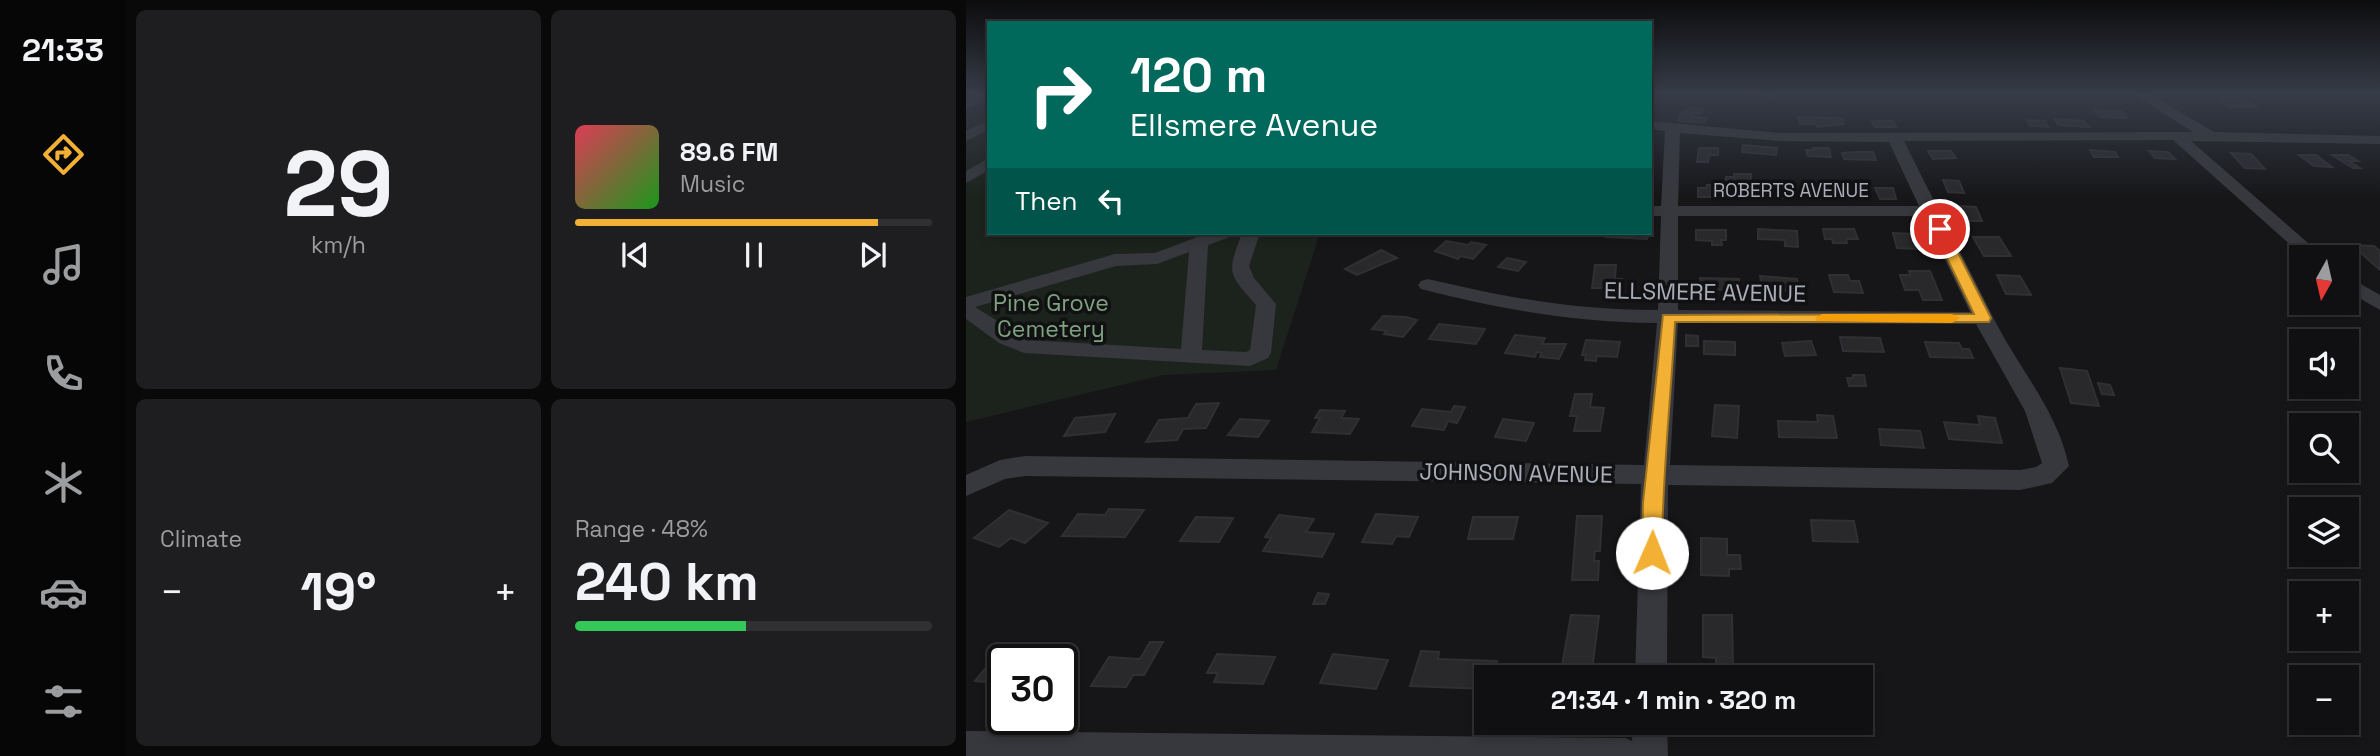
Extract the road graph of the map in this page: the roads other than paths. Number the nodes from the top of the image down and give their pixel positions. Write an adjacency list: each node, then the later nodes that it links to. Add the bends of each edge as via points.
1 (1662, 128): 10 (street)
2 (1678, 128): 4 (street, via 1788,137)
3 (2198, 128): 6 (street)
4 (1894, 137): 5 (street); 11 (street)
5 (2178, 137): 6 (street); 15 (street)
6 (2212, 137): 7 (street)
7 (2380, 140)
8 (987, 164): 9 (street)
9 (966, 178)
10 (1660, 211): 11 (street, ROBERTS AVENUE); 21 (street)
11 (1931, 211): 22 (street)
12 (1219, 235): 14 (street)
13 (1250, 235): 23 (street, via 1240,265 1245,281 1266,304 1261,353 1250,359)
14 (1199, 244): 18 (street, via 1157,258 1115,260 1083,268); 23 (street)
15 (2301, 245)
16 (1428, 285): 21 (street, ELLSMERE AVENUE, via 1543,310)
17 (2359, 290): 19 (street)
18 (966, 303)
19 (2380, 304)
20 (966, 310): 23 (street, via 1024,346 1088,358)
21 (1668, 318): 22 (street, ELLSMERE AVENUE); 24 (street)
22 (1983, 318): 24 (street, JOHNSON AVENUE, via 2054,450 2056,466 2043,477)
23 (1191, 356)
24 (1655, 475): 25 (street, JOHNSON AVENUE, via 1025,466 1000,470); 26 (street)
25 (970, 483)
26 (1650, 665)
27 (1650, 735): 30 (street)
28 (966, 749): 29 (street)
29 (1626, 756)
30 (1650, 756)

